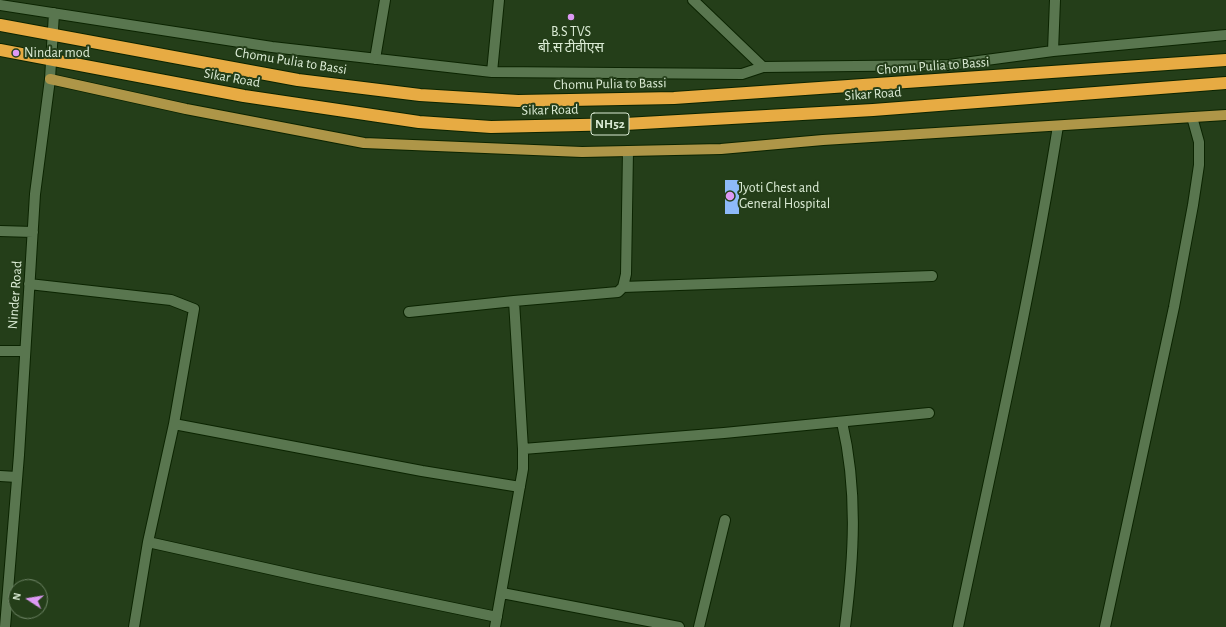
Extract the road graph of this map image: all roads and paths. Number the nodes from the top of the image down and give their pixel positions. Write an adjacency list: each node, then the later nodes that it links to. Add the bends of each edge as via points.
1 (385, 0): 13 (street)
2 (499, 0): 16 (street)
3 (693, 0): 15 (street)
4 (1055, 0): 11 (street)
5 (0, 5): 6 (street)
6 (54, 14): 8 (street, Ninder Road); 13 (street, via 272,47)
7 (0, 25): 8 (highway, Chomu Pulia to Bassi / NH52)
8 (53, 35): 12 (street, Ninder Road); 14 (highway, Chomu Pulia to Bassi / NH52, via 298,80 420,95 518,101 674,98)
9 (1226, 35): 11 (street)
10 (0, 50): 12 (highway, Sikar Road / NH52)
11 (1052, 51): 15 (street, via 949,65)
12 (50, 59): 17 (street, Ninder Road); 18 (highway, Sikar Road / NH52, via 251,97 420,122 491,127 625,124 872,110)
13 (375, 59): 16 (street)
14 (1226, 60)
15 (763, 67): 16 (street, via 742,74)
16 (492, 72)
17 (50, 80): 22 (main road, via 364,143 582,152); 24 (street, Ninder Road, via 35,194)
18 (1226, 83)
19 (1226, 115): 20 (main road)
20 (1192, 117): 21 (main road); 50 (street, via 1199,142 1194,205)
21 (1058, 126): 22 (main road, via 823,140 721,149); 49 (street, via 1044,218 1023,325)
22 (628, 151): 27 (street, via 626,274)
23 (0, 232): 24 (street)
24 (33, 232): 26 (street, Ninder Road)
25 (932, 276): 27 (street)
26 (29, 284): 31 (street, Ninder Road); 34 (street, via 171,300 194,310)
27 (622, 287): 28 (street, via 618,292)
28 (514, 301): 29 (street); 35 (street)
29 (409, 312)
30 (0, 351): 31 (street)
31 (25, 351): 37 (street, Ninder Road)
32 (929, 413): 33 (street)
33 (842, 422): 35 (street); 48 (street, via 849,454 854,549)
34 (174, 424): 38 (street); 40 (street)
35 (523, 449): 38 (street)
36 (0, 476): 37 (street)
37 (17, 477): 42 (street, Ninder Road)
38 (520, 487): 41 (street)
39 (725, 520): 47 (street)
40 (148, 542): 43 (street); 45 (street)
41 (502, 593): 43 (street); 46 (street)
42 (4, 597): 44 (street, Ninder Road)
43 (496, 622)
44 (5, 627)
45 (134, 627)
46 (679, 627)
47 (699, 627)
48 (845, 627)
49 (958, 627)
50 (1105, 627)

